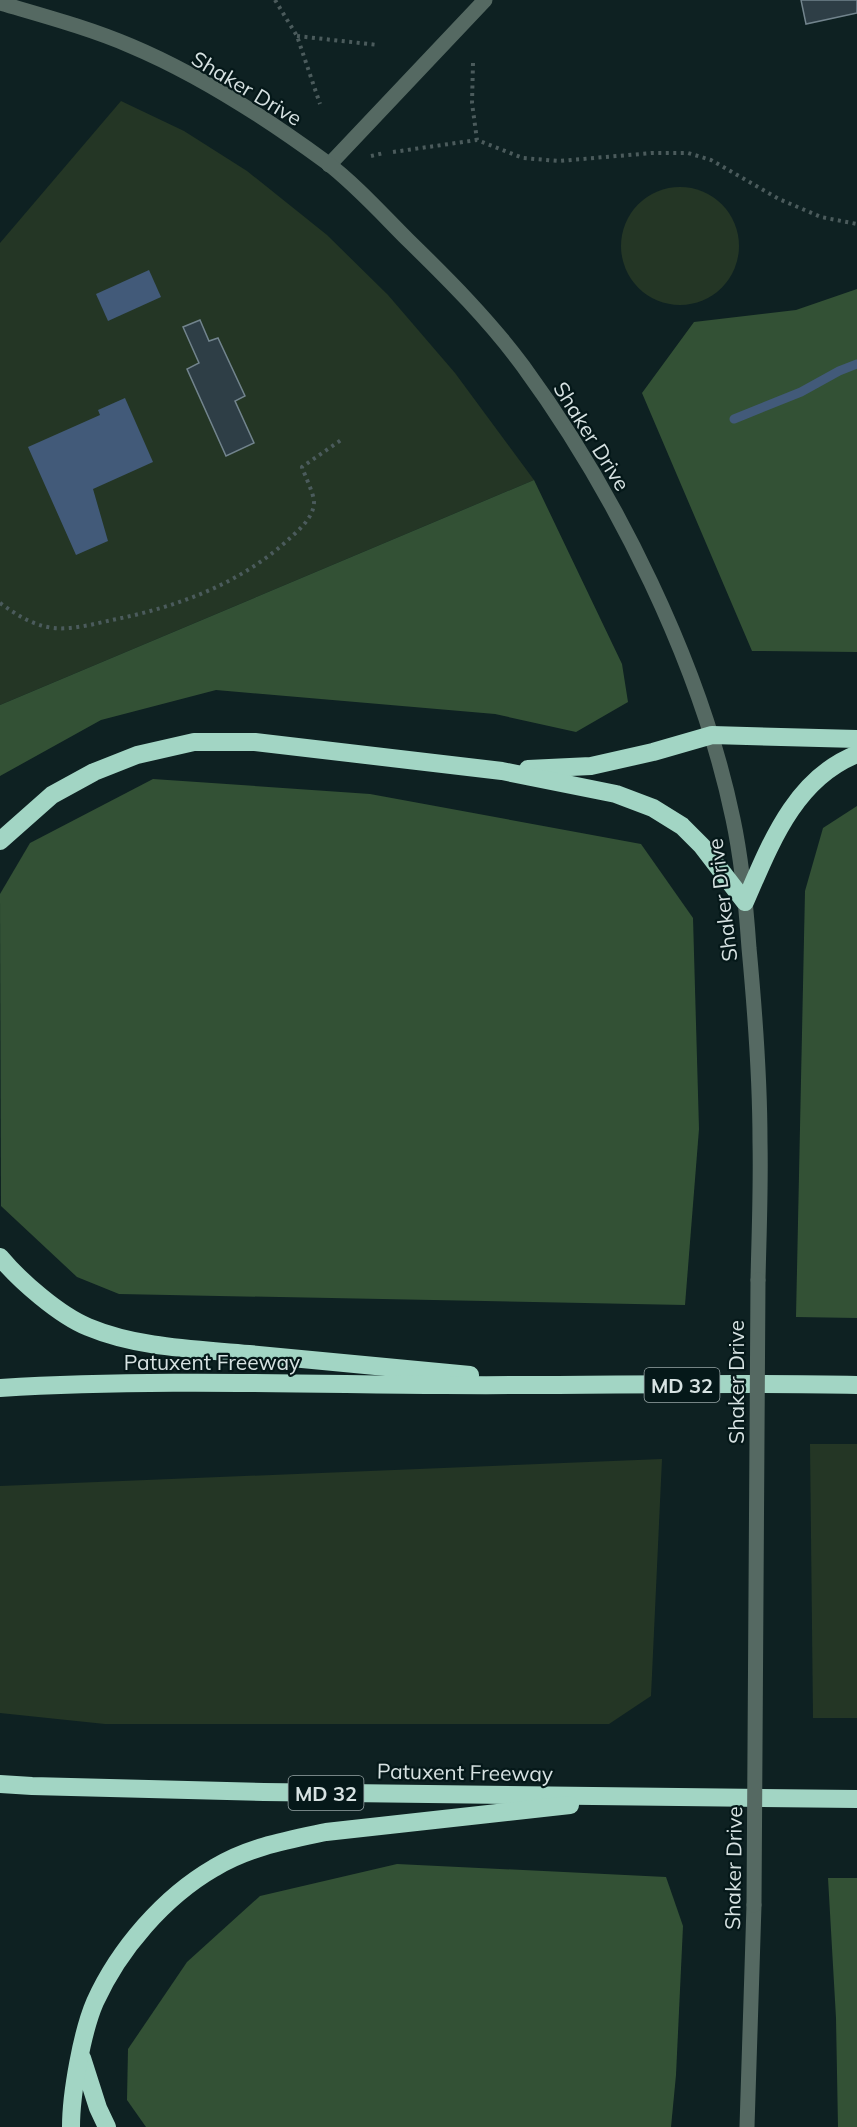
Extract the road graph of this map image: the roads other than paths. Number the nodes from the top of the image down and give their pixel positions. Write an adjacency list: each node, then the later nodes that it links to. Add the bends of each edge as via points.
1 (485, 0): 3 (street)
2 (0, 3): 3 (street, Shaker Drive, via 132,47 200,81)
3 (329, 165): 4 (street, Shaker Drive, via 464,295 522,366 575,444 658,599)
4 (712, 735): 5 (highway); 7 (highway, via 591,766); 9 (street, Shaker Drive, via 733,820)
5 (857, 739)
6 (857, 754): 9 (highway, via 823,773 805,790 788,813)
7 (502, 771): 8 (highway, via 255,742 194,742 136,755 93,772 52,795); 9 (highway, via 616,794 653,808 682,826 702,846)
8 (0, 842)
9 (745, 902): 22 (street, Shaker Drive, bridge, via 755,1005 760,1140 754,1905)
10 (0, 1257): 14 (highway, via 47,1302 87,1327 126,1339 178,1348)
11 (857, 1377): 12 (highway)
12 (775, 1383): 13 (highway, Patuxent Freeway / MD 32); 14 (highway, Patuxent Freeway / MD 32)
13 (857, 1385)
14 (589, 1386): 15 (highway, Patuxent Freeway / MD 32, via 181,1384)
15 (0, 1388)
16 (0, 1784): 17 (highway, Patuxent Freeway / MD 32, via 253,1792)
17 (652, 1796): 18 (highway, Patuxent Freeway / MD 32); 19 (highway, via 326,1832 250,1851 215,1867 179,1892 147,1924 113,1970 95,2004)
18 (857, 1799)
19 (81, 2054): 20 (highway); 21 (highway)
20 (71, 2127)
21 (107, 2127)
22 (747, 2127)

